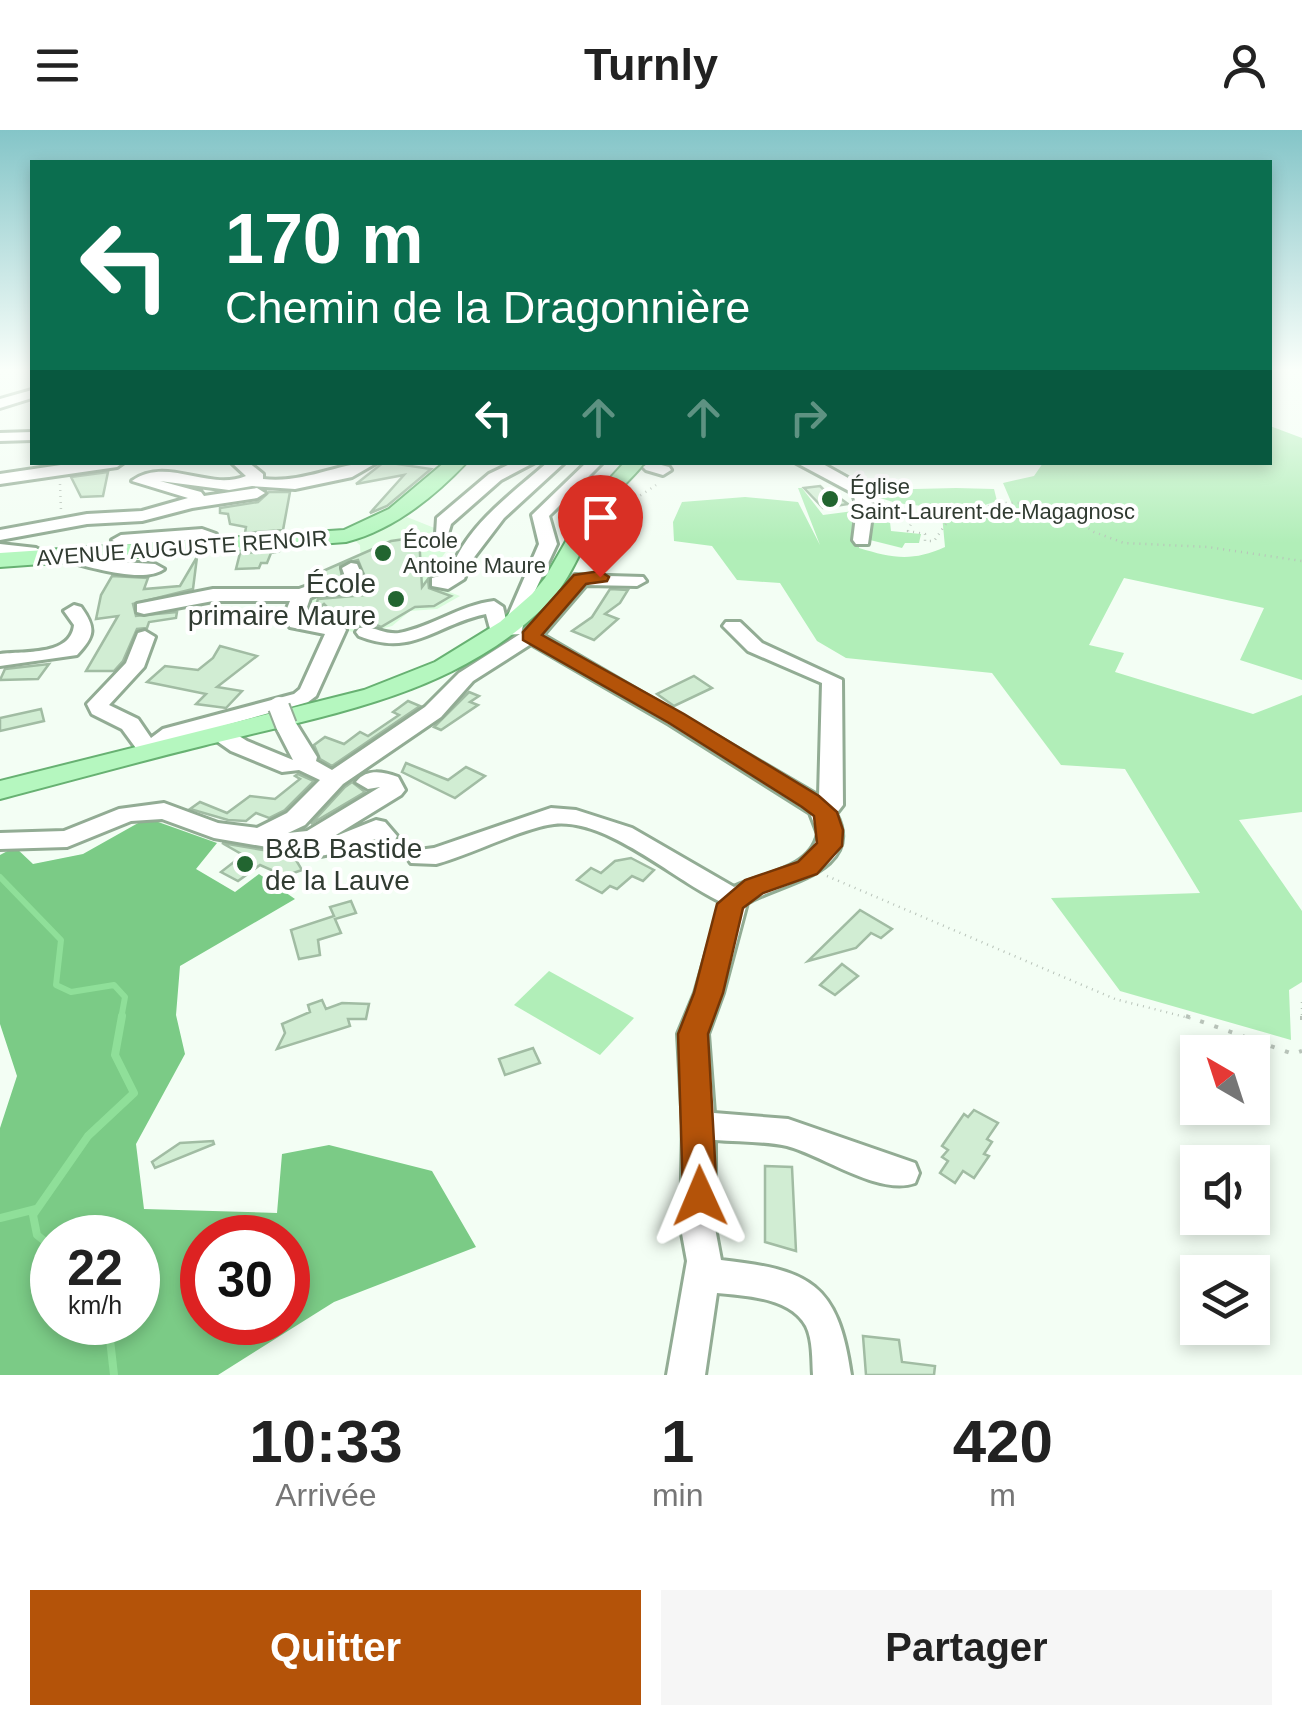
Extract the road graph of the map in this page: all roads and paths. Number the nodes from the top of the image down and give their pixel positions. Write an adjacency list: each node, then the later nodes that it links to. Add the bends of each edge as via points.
1 (30, 436): 2 (street)
2 (0, 437)
3 (99, 465): 12 (street)
4 (242, 465): 14 (street)
5 (369, 465): 15 (street, via 358,479)
6 (454, 465): 24 (main road, AVENUE AUGUSTE RENOIR, via 401,513 372,529)
7 (521, 465): 19 (street, via 495,477)
8 (555, 465): 33 (street, via 498,514 458,575)
9 (593, 465): 38 (street, via 540,515 548,544 518,608)
10 (808, 465): 16 (street)
11 (650, 466): 31 (path, via 664,478 614,515 612,537); 38 (main road, via 596,504 555,580)
12 (59, 472): 13 (street); 18 (path)
13 (0, 479)
14 (253, 480): 15 (street); 17 (street, via 140,480 195,495)
15 (280, 486): 17 (street)
16 (860, 491): 22 (street); 28 (path, via 901,506 913,519 908,531 925,534 926,541 950,518 999,503 1026,503 1058,507 1124,543)
17 (192, 503): 20 (street)
18 (60, 520)
19 (442, 530)
20 (0, 535)
21 (121, 540): 24 (street, via 202,534 210,538)
22 (862, 540)
23 (0, 549): 26 (street, via 30,550)
24 (211, 551): 25 (main road, AVENUE AUGUSTE RENOIR)
25 (70, 556): 26 (main road, AVENUE AUGUSTE RENOIR); 30 (street)
26 (34, 558): 27 (main road, AVENUE AUGUSTE RENOIR)
27 (0, 560)
28 (1302, 561)
29 (352, 568): 34 (street, via 358,587)
30 (156, 569)
31 (581, 579): 32 (street); 38 (street)
32 (638, 580)
33 (438, 582)
34 (302, 596): 35 (street, via 213,595); 46 (street, via 297,623 336,630 309,692 171,734)
35 (144, 608)
36 (74, 611): 41 (street, via 84,625 78,646)
37 (733, 626): 50 (street, via 754,647 832,680 831,805)
38 (516, 629): 39 (street, via 494,607 386,641); 43 (main road); 50 (street, via 677,718)
39 (366, 632)
40 (145, 637): 46 (street, via 144,658 98,704 130,724)
41 (5, 659): 42 (street)
42 (58, 660)
43 (440, 683): 45 (main road); 48 (street, via 420,722)
44 (283, 716): 48 (street, via 306,757 302,763)
45 (220, 732): 46 (main road); 47 (street)
46 (150, 750): 49 (main road)
47 (290, 766)
48 (340, 781): 51 (street, via 296,819); 53 (street, via 379,778 392,790)
49 (0, 790)
50 (825, 812): 56 (street, via 829,846)
51 (263, 835): 53 (street); 54 (street, via 143,811 67,840)
52 (386, 836): 53 (street, via 376,828 322,850)
53 (306, 840)
54 (0, 841)
55 (420, 856): 57 (street, via 570,815 653,850)
56 (808, 868): 57 (street); 60 (path, via 1115,999 1293,1054)
57 (735, 898): 61 (street, via 693,1034)
58 (1302, 1002): 59 (path)
59 (1302, 1020)
60 (1302, 1051)
61 (699, 1125): 62 (street, via 788,1133); 63 (street)
62 (903, 1173)
63 (702, 1274): 64 (street); 65 (street, via 785,1288 812,1302 824,1325)
64 (686, 1375)
65 (832, 1375)

